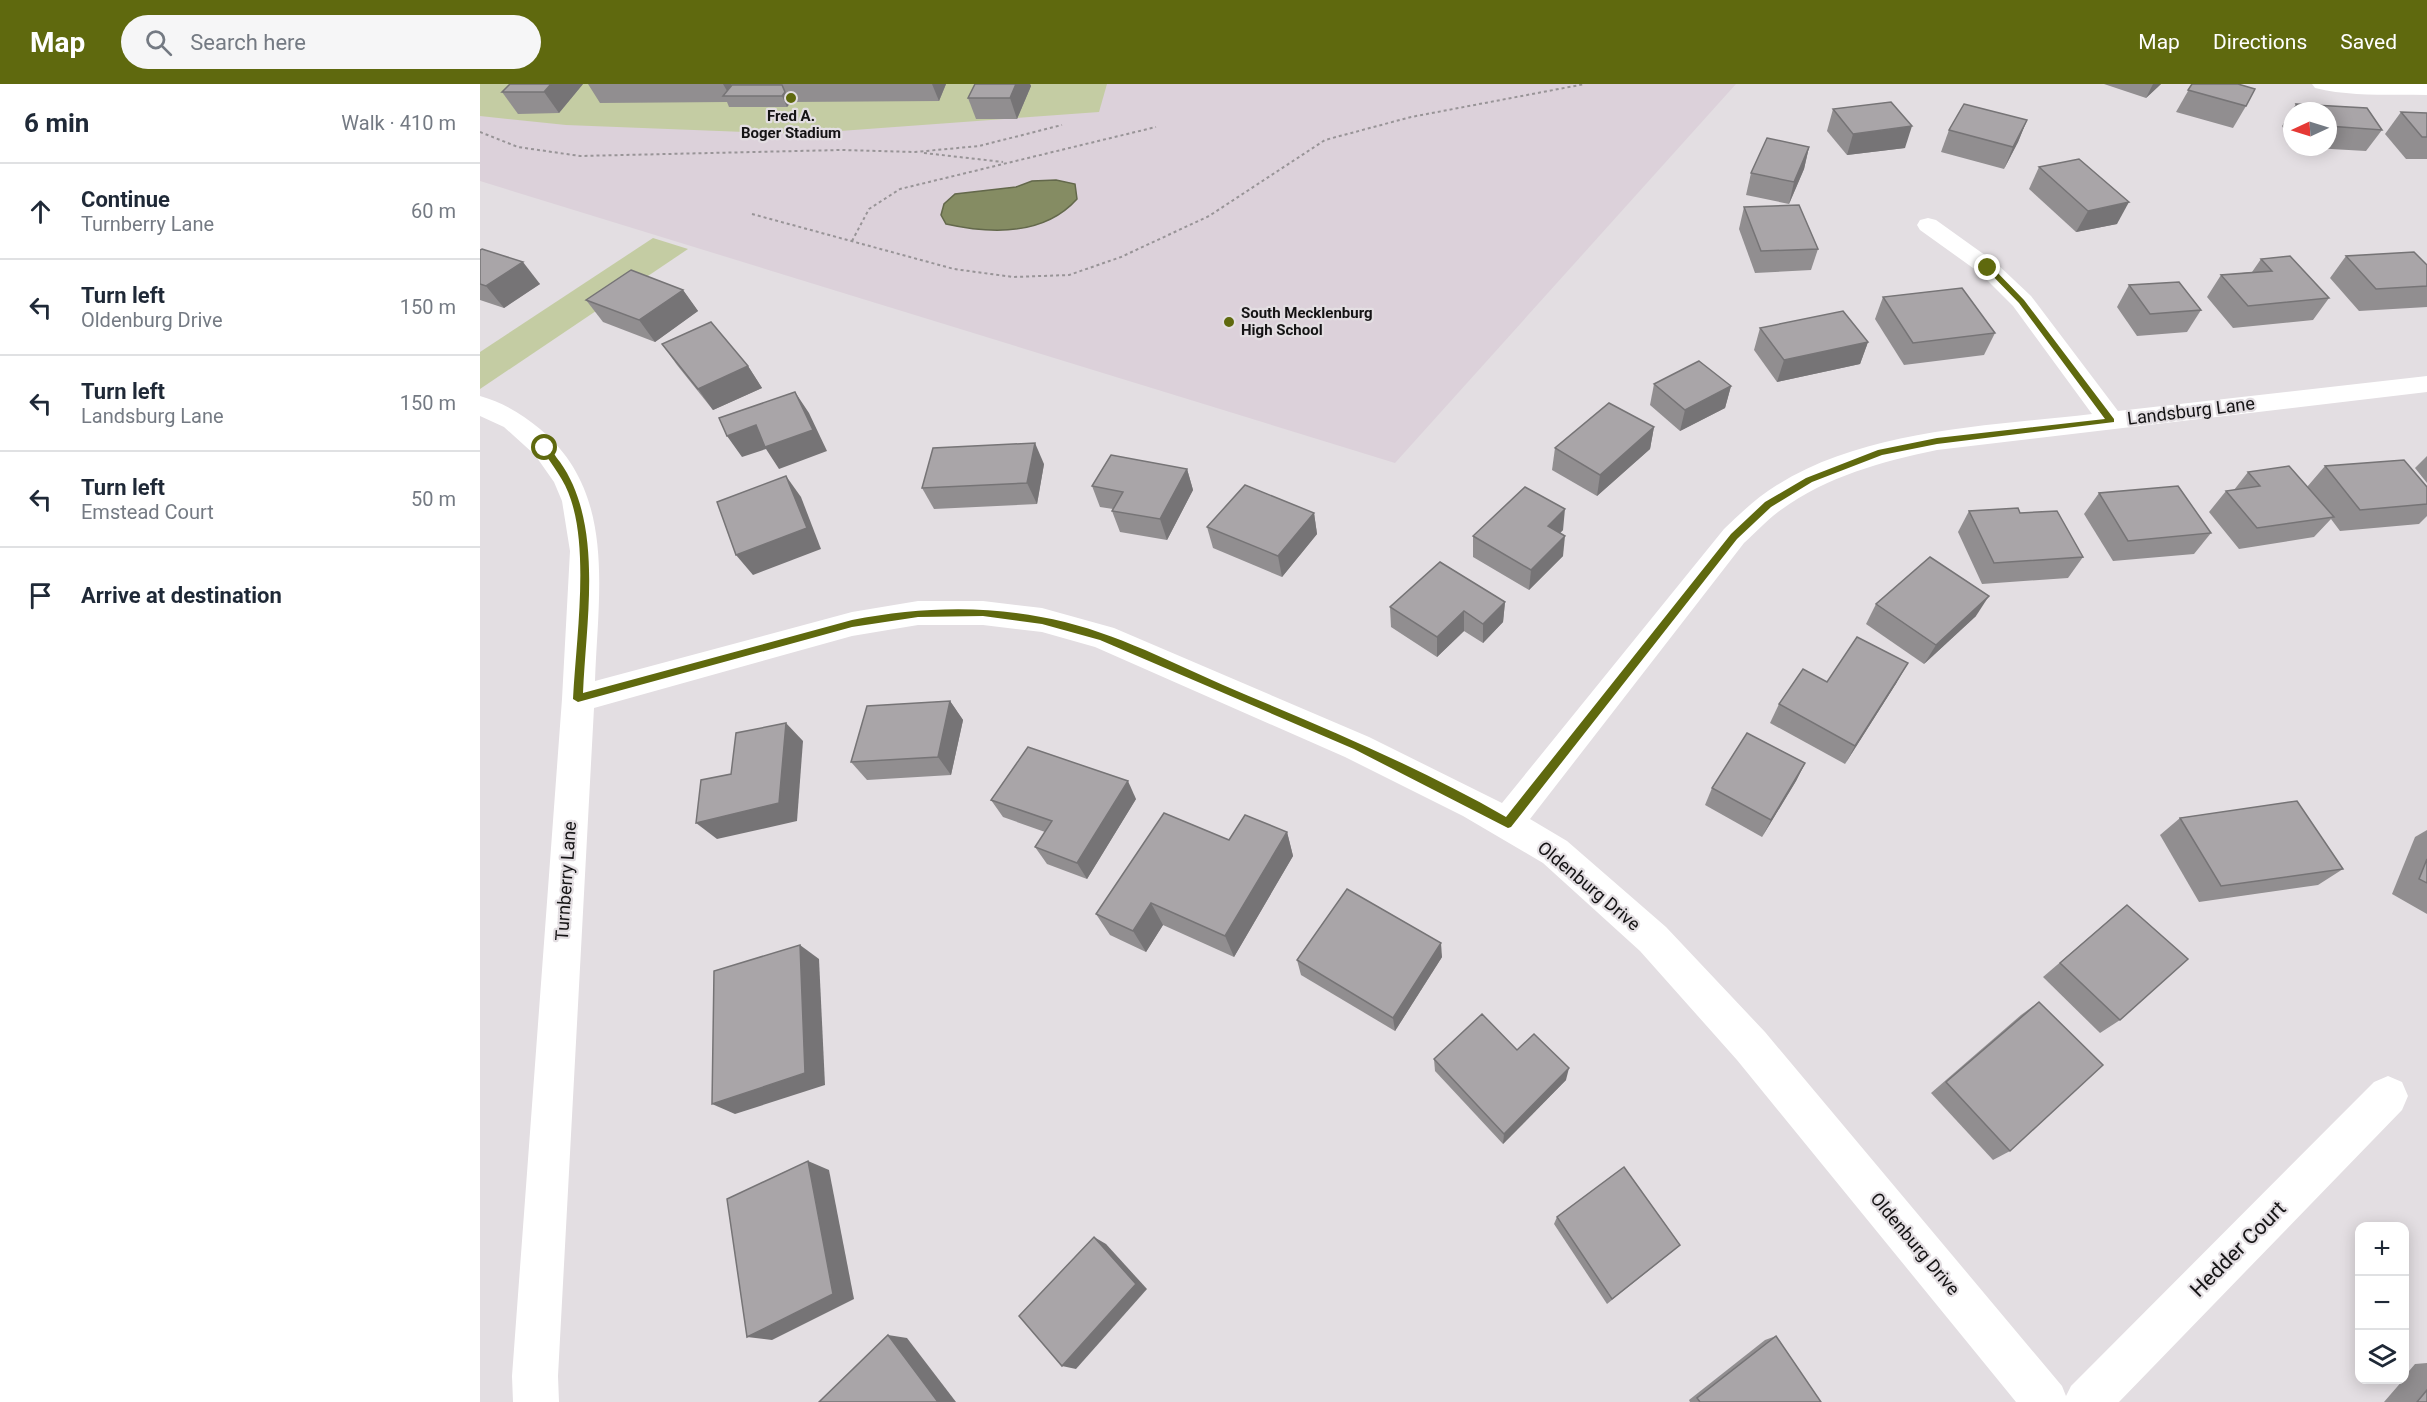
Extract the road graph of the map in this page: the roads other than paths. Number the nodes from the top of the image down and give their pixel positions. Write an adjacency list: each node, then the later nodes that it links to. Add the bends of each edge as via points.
1 (2322, 84): 2 (street)
2 (2427, 89)
3 (1928, 225): 6 (street, via 1988,268 2022,301)
4 (2427, 384): 6 (street, Landsburg Lane)
5 (480, 405): 7 (street, Turnberry Lane, via 513,421 545,448 567,479 576,501 585,551)
6 (2111, 421): 8 (street, Landsburg Lane, via 1937,441 1881,452 1809,480 1768,504 1734,537)
7 (578, 699): 8 (street, Oldenburg Drive, via 885,617 983,613 1042,620 1103,637 1357,747); 10 (street, Turnberry Lane)
8 (1508, 824): 11 (street, Oldenburg Drive, via 1555,852 1653,939 1751,1046)
9 (2388, 1096): 12 (street, Hedder Court)
10 (536, 1402)
11 (2046, 1402)
12 (2087, 1402)

